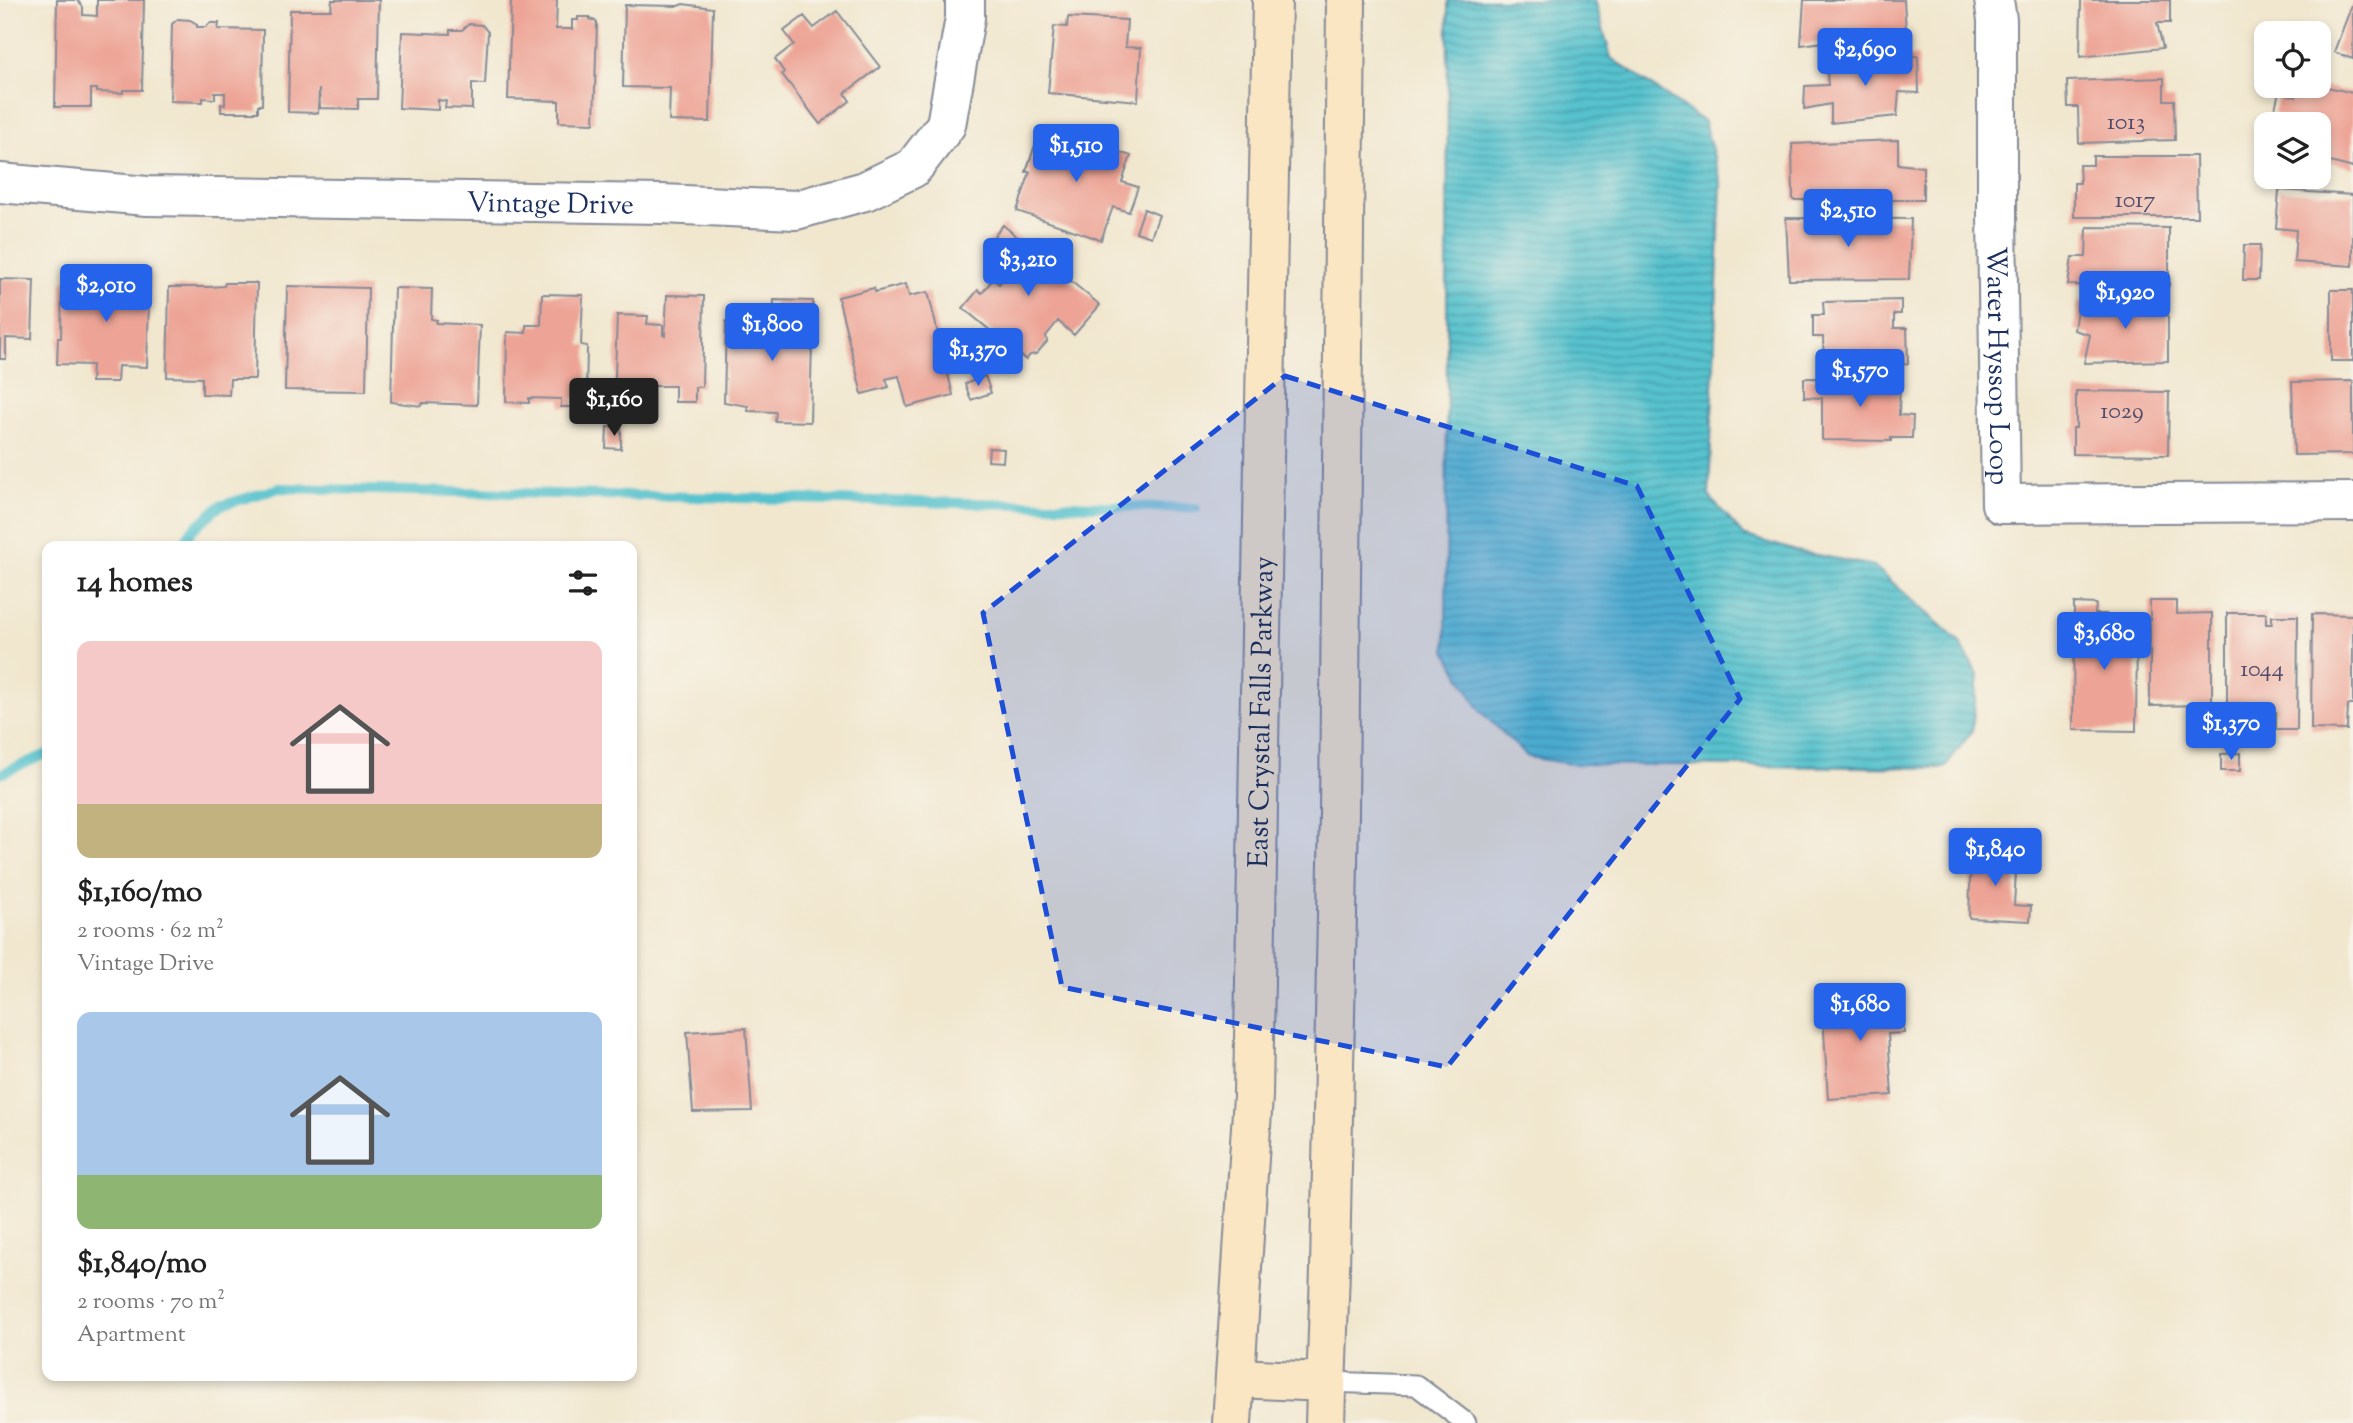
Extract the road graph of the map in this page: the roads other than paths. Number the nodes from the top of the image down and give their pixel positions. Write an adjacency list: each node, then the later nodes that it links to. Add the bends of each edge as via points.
1 (965, 0): 5 (street, Vintage Drive, via 946,125 913,168 865,191 796,210 147,196)
2 (1272, 0): 7 (main road, East Crystal Falls Parkway, via 1253,1096)
3 (1346, 0): 8 (main road, via 1339,813)
4 (1994, 0): 6 (street, Water Hyssop Loop, via 2001,504)
5 (0, 183)
6 (2353, 502)
7 (1236, 1378): 8 (main road); 9 (main road, East Crystal Falls Parkway)
8 (1326, 1382): 10 (main road); 11 (lane, via 1416,1385)
9 (1233, 1423)
10 (1325, 1423)
11 (1466, 1423)

